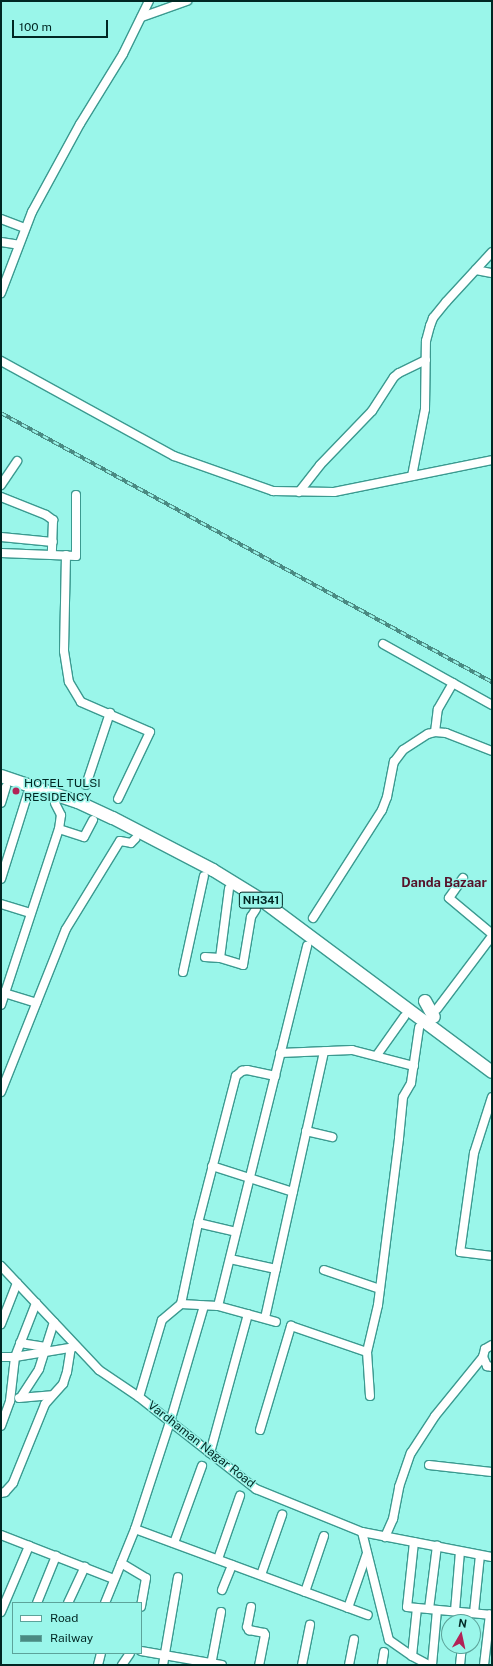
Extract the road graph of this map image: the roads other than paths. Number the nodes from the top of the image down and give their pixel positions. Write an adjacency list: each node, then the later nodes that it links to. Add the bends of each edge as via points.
1 (149, 1): 3 (street)
2 (187, 1): 3 (street)
3 (142, 17): 5 (street, via 123,54 55,167)
4 (1, 219): 5 (street)
5 (25, 228): 7 (street)
6 (1, 242): 7 (street)
7 (19, 245): 11 (street)
8 (492, 252): 9 (street)
9 (476, 270): 10 (street); 12 (street, via 433,318 426,341)
10 (492, 273)
11 (1, 293)
12 (426, 360): 16 (street, via 426,403); 18 (street, via 399,372 394,377 372,411 324,460)
13 (1, 361): 18 (street, via 174,456 273,491)
14 (17, 460): 17 (street)
15 (492, 460): 16 (street)
16 (412, 476): 18 (street, via 334,492)
17 (1, 485)
18 (299, 492)
19 (76, 495): 25 (street, via 76,556)
20 (1, 497): 22 (street, via 54,520)
21 (1, 537): 22 (street)
22 (53, 542): 24 (street)
23 (1, 553): 24 (street)
24 (52, 555): 25 (street)
25 (66, 555): 29 (street, via 64,651 69,682 82,702)
26 (383, 644): 27 (street)
27 (453, 683): 28 (street); 30 (street, via 438,709)
28 (492, 706)
29 (110, 713): 33 (street); 35 (street, via 150,732)
30 (435, 732): 31 (street, via 446,733); 50 (street, via 399,754 394,762 389,791 382,810)
31 (492, 751)
32 (6, 781): 34 (highway); 36 (street); 38 (highway, NH341)
33 (86, 785)
34 (28, 793): 44 (street)
35 (118, 799)
36 (1, 803)
37 (55, 803): 39 (street, via 61,815)
38 (97, 816): 39 (street, via 84,837); 40 (highway, NH341); 46 (highway, NH341, via 165,844)
39 (59, 829): 49 (street)
40 (116, 830)
41 (135, 839): 58 (street, via 131,843 120,841 66,929)
42 (204, 876): 55 (street)
43 (463, 878): 51 (street, via 449,898)
44 (1, 879)
45 (229, 889): 54 (street)
46 (254, 896): 48 (highway, NH341); 61 (highway, NH341)
47 (1, 904): 49 (street)
48 (256, 908): 54 (street, via 251,917 243,965)
49 (31, 913): 56 (street)
50 (313, 918)
51 (492, 935): 60 (street)
52 (307, 946): 64 (street)
53 (205, 958): 54 (street)
54 (220, 958)
55 (183, 972)
56 (3, 993): 58 (street); 59 (street)
57 (425, 1001): 60 (highway)
58 (36, 1003): 69 (street)
59 (1, 1005)
60 (435, 1013)
61 (410, 1016): 62 (highway); 65 (street); 67 (highway, NH341)
62 (419, 1028): 66 (street)
63 (324, 1051): 64 (street); 65 (street, via 352,1050); 72 (street)
64 (280, 1053): 68 (street)
65 (377, 1055): 66 (street)
66 (414, 1066): 85 (street, via 411,1083 403,1097)
67 (492, 1072)
68 (275, 1076): 74 (street, via 246,1070 238,1073); 75 (street)
69 (3, 1080): 70 (street)
70 (1, 1092)
71 (492, 1097): 79 (street, via 474,1152 460,1252)
72 (306, 1131): 73 (street); 76 (street)
73 (332, 1137)
74 (212, 1166): 75 (street); 77 (street)
75 (249, 1179): 76 (street); 78 (street)
76 (293, 1192): 82 (street)
77 (198, 1223): 78 (street); 87 (street)
78 (236, 1232): 80 (street)
79 (492, 1256)
80 (230, 1259): 82 (street); 89 (street)
81 (1, 1266): 84 (street, Vardhaman Nagar Road)
82 (276, 1269): 91 (street)
83 (324, 1270): 85 (street)
84 (17, 1283): 86 (street, Vardhaman Nagar Road); 94 (street)
85 (380, 1289): 99 (street)
86 (36, 1303): 92 (street, Vardhaman Nagar Road); 95 (street)
87 (181, 1304): 88 (street); 107 (street, via 162,1320)
88 (204, 1306): 89 (street); 109 (street)
89 (218, 1306): 90 (street)
90 (248, 1314): 91 (street); 112 (street)
91 (265, 1318): 93 (street)
92 (54, 1322): 97 (street, Vardhaman Nagar Road); 98 (street)
93 (276, 1322)
94 (1, 1324)
95 (20, 1343): 98 (street); 101 (street)
96 (492, 1346): 102 (street, via 485,1349)
97 (74, 1347): 98 (street); 104 (street, via 62,1384); 107 (street, Vardhaman Nagar Road, via 99,1370)
98 (45, 1350): 101 (street); 106 (street, via 33,1380)
99 (367, 1352): 105 (street); 111 (street, via 290,1326)
100 (1, 1357): 101 (street)
101 (15, 1357): 108 (street)
102 (482, 1357): 103 (street, via 487,1366); 123 (street, via 435,1416 411,1453 393,1520)
103 (492, 1367)
104 (52, 1395): 106 (street); 116 (street, via 40,1415 13,1483)
105 (370, 1396)
106 (21, 1397): 108 (street)
107 (139, 1397): 109 (street, Vardhaman Nagar Road)
108 (10, 1400): 110 (street)
109 (170, 1422): 112 (street, Vardhaman Nagar Road); 119 (street)
110 (1, 1425)
111 (260, 1430)
112 (210, 1454): 120 (street, Vardhaman Nagar Road, via 256,1489)
113 (429, 1465): 115 (street)
114 (202, 1466): 125 (street)
115 (492, 1472)
116 (1, 1493)
117 (240, 1496): 133 (street)
118 (282, 1515): 137 (street)
119 (134, 1529): 125 (street); 134 (street)
120 (362, 1532): 123 (street, Vardhaman Nagar Road); 129 (street)
121 (1, 1536): 126 (street)
122 (324, 1536): 141 (street)
123 (385, 1537): 124 (street, Vardhaman Nagar Road)
124 (414, 1542): 127 (street, Vardhaman Nagar Road); 148 (street, via 407,1606)
125 (174, 1543): 133 (street)
126 (29, 1546): 131 (street); 151 (street)
127 (437, 1546): 128 (street, Vardhaman Nagar Road); 149 (street)
128 (460, 1551): 130 (street, Vardhaman Nagar Road); 150 (street)
129 (367, 1552): 147 (street); 164 (street, via 390,1640)
130 (480, 1555): 132 (street, Vardhaman Nagar Road); 153 (street)
131 (56, 1556): 136 (street); 142 (street)
132 (492, 1557)
133 (218, 1559): 135 (street)
134 (121, 1563): 139 (street); 145 (street, via 146,1578)
135 (232, 1565): 137 (street); 140 (street)
136 (84, 1567): 139 (street); 143 (street)
137 (261, 1575): 141 (street)
138 (178, 1577): 163 (street)
139 (114, 1579): 144 (street)
140 (222, 1590)
141 (306, 1592): 147 (street)
142 (37, 1602)
143 (68, 1602)
144 (105, 1602)
145 (142, 1602)
146 (250, 1607): 170 (street, via 247,1627 265,1635)
147 (348, 1608): 154 (street)
148 (417, 1608): 149 (street); 164 (street)
149 (433, 1610): 150 (street); 175 (street)
150 (455, 1611): 153 (street)
151 (1, 1612)
152 (222, 1612): 165 (street)
153 (470, 1613): 155 (street)
154 (368, 1615)
155 (491, 1615): 177 (street)
156 (310, 1625): 171 (street)
157 (354, 1638): 172 (street)
158 (142, 1651): 163 (street)
159 (384, 1652): 173 (street)
160 (101, 1654): 166 (street)
161 (129, 1654): 167 (street)
162 (461, 1654): 176 (street)
163 (165, 1655): 165 (street); 168 (street)
164 (412, 1656): 174 (street)
165 (211, 1664): 169 (street)
166 (98, 1665)
167 (122, 1665)
168 (163, 1665)
169 (222, 1665)
170 (259, 1665)
171 (302, 1665)
172 (349, 1665)
173 (382, 1665)
174 (428, 1665)
175 (432, 1665)
176 (460, 1665)
177 (484, 1665)

